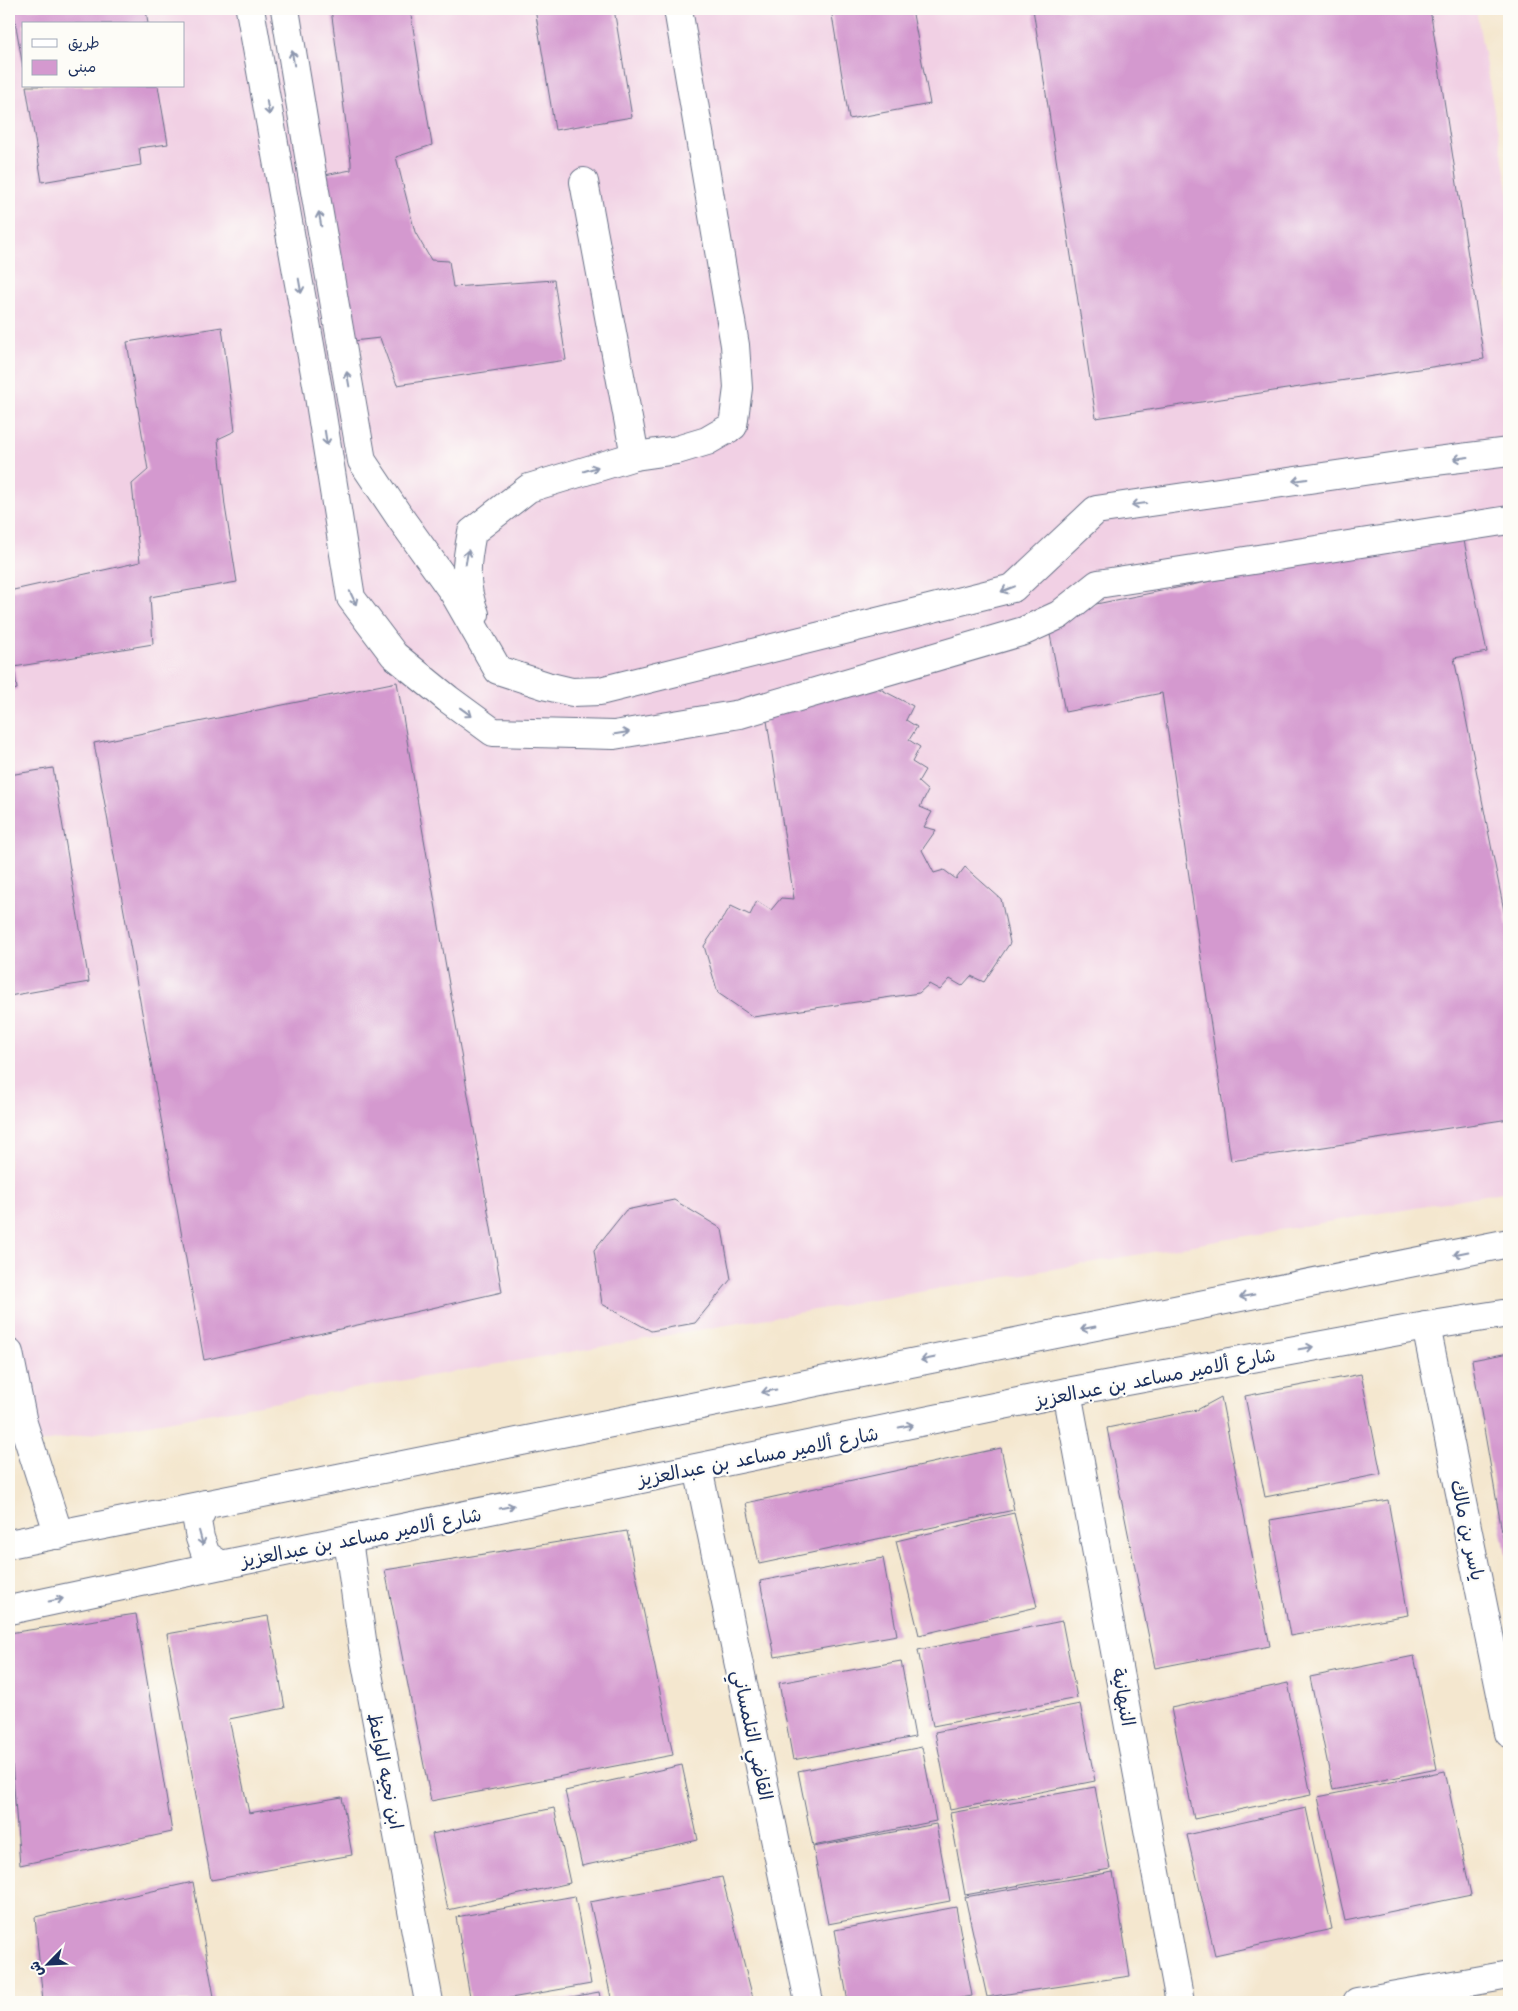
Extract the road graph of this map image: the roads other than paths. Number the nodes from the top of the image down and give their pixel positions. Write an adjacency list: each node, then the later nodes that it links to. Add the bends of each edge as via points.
1 (250, 9): 7 (street, one-way to 7, via 318,390 351,598 394,655 493,732 614,735 740,714 1024,631 1059,615 1098,584)
2 (286, 9): 8 (street, one-way to 2, via 454,593 362,461)
3 (678, 9): 6 (street, via 734,345 738,388 733,426 707,441 678,450)
4 (584, 182): 6 (street)
5 (1509, 452): 8 (street, one-way to 8, via 1096,510 1013,588 600,691 572,692)
6 (635, 456): 8 (street, one-way to 6, via 470,602 465,565 472,532 529,488)
7 (1509, 520)
8 (498, 670)
9 (1509, 1243): 15 (street, one-way to 15)
10 (1509, 1313): 11 (street, شارع ألامير مساعد بن عبدالعزيز)
11 (1426, 1326): 13 (street, شارع ألامير مساعد بن عبدالعزيز, one-way to 11); 21 (street, ياسر بن مالك)
12 (9, 1353): 16 (street, via 24,1423)
13 (1068, 1392): 14 (street, شارع ألامير مساعد بن عبدالعزيز, one-way to 13); 25 (street, النبهانية)
14 (698, 1468): 17 (street, شارع ألامير مساعد بن عبدالعزيز, one-way to 14); 24 (street, القاضي التلمساني)
15 (205, 1504): 16 (street); 19 (street, one-way to 19, via 197,1521 200,1538 206,1555)
16 (59, 1535): 18 (street)
17 (348, 1540): 19 (street, شارع ألامير مساعد بن عبدالعزيز); 23 (street, ابن نجيه الواعظ, via 363,1647)
18 (9, 1544)
19 (221, 1565): 20 (street, شارع ألامير مساعد بن عبدالعزيز, one-way to 19)
20 (9, 1610)
21 (1509, 1733)
22 (1509, 1975): 26 (street)
23 (429, 2002)
24 (809, 2002)
25 (1180, 2002)
26 (1357, 2002)

